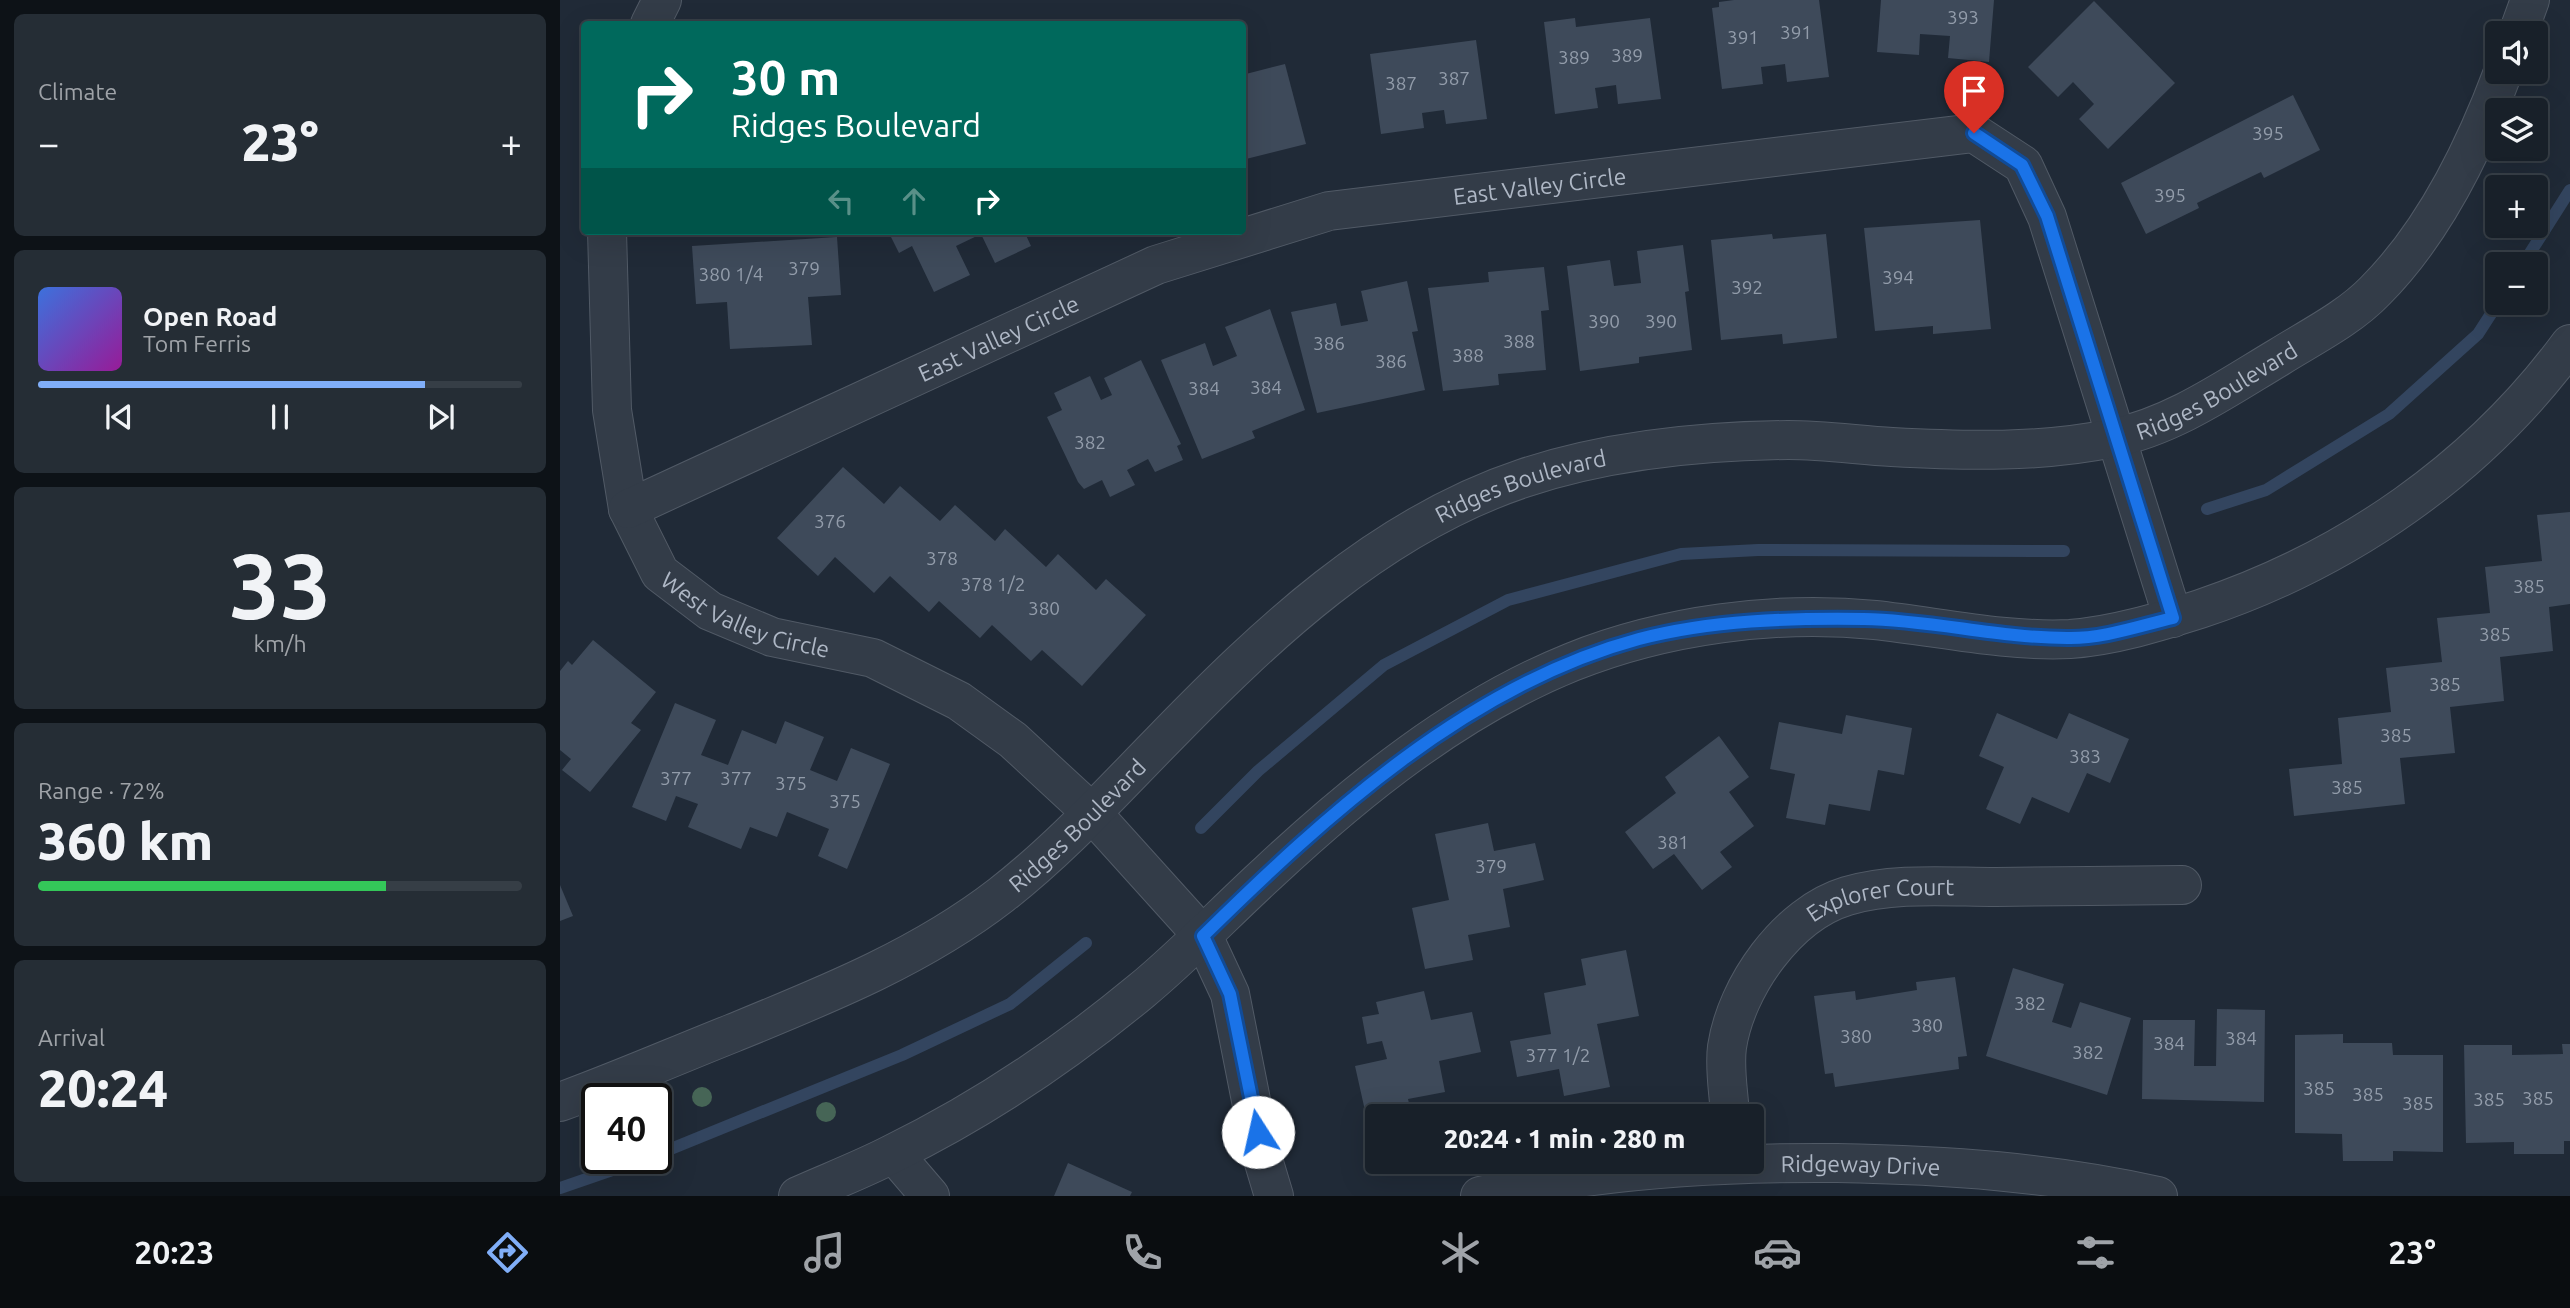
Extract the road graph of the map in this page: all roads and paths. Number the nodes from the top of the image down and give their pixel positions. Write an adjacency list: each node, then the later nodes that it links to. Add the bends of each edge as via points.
1 (662, 0): 3 (street)
2 (2530, 0): 4 (street)
3 (652, 21)
4 (2522, 21)
5 (2498, 84): 8 (street, Ridges Boulevard, via 2413,250 2371,296 2225,389 2163,422)
6 (607, 235): 9 (street, West Valley Circle, via 612,410)
7 (2570, 344): 10 (street, via 2538,387 2482,444 2424,492 2311,565 2262,588)
8 (2116, 437): 9 (street, East Valley Circle, via 2047,216 2022,165 1974,133 1329,211 1156,265); 10 (street, East Valley Circle); 11 (street, Ridges Boulevard, via 2013,450 1792,440 1685,444 1598,458 1525,478 1410,530 1344,575 1276,630)
9 (628, 509): 11 (street, West Valley Circle, via 660,573 710,611 772,637 873,658 958,701 1013,740)
10 (2173, 618): 13 (street, via 2070,639 1869,619 1781,618 1640,639 1570,663 1482,708 1411,752 1270,870)
11 (1092, 813): 13 (street); 14 (street, Ridges Boulevard, via 1003,894 940,937 836,990)
12 (2182, 885): 15 (street, Explorer Court, via 1896,888 1846,897 1802,921 1772,950 1748,985 1734,1014 1727,1050)
13 (1203, 936): 16 (street, via 1073,1044); 21 (street, via 1230,994)
14 (560, 1102)
15 (1729, 1104)
16 (894, 1154): 19 (street); 20 (street)
17 (1764, 1163): 23 (street, Ridgeway Drive, via 1976,1168 2098,1182)
18 (1614, 1174): 22 (street, Ridgeway Drive)
19 (798, 1196)
20 (930, 1196)
21 (1274, 1196)
22 (1479, 1196)
23 (2158, 1196)

